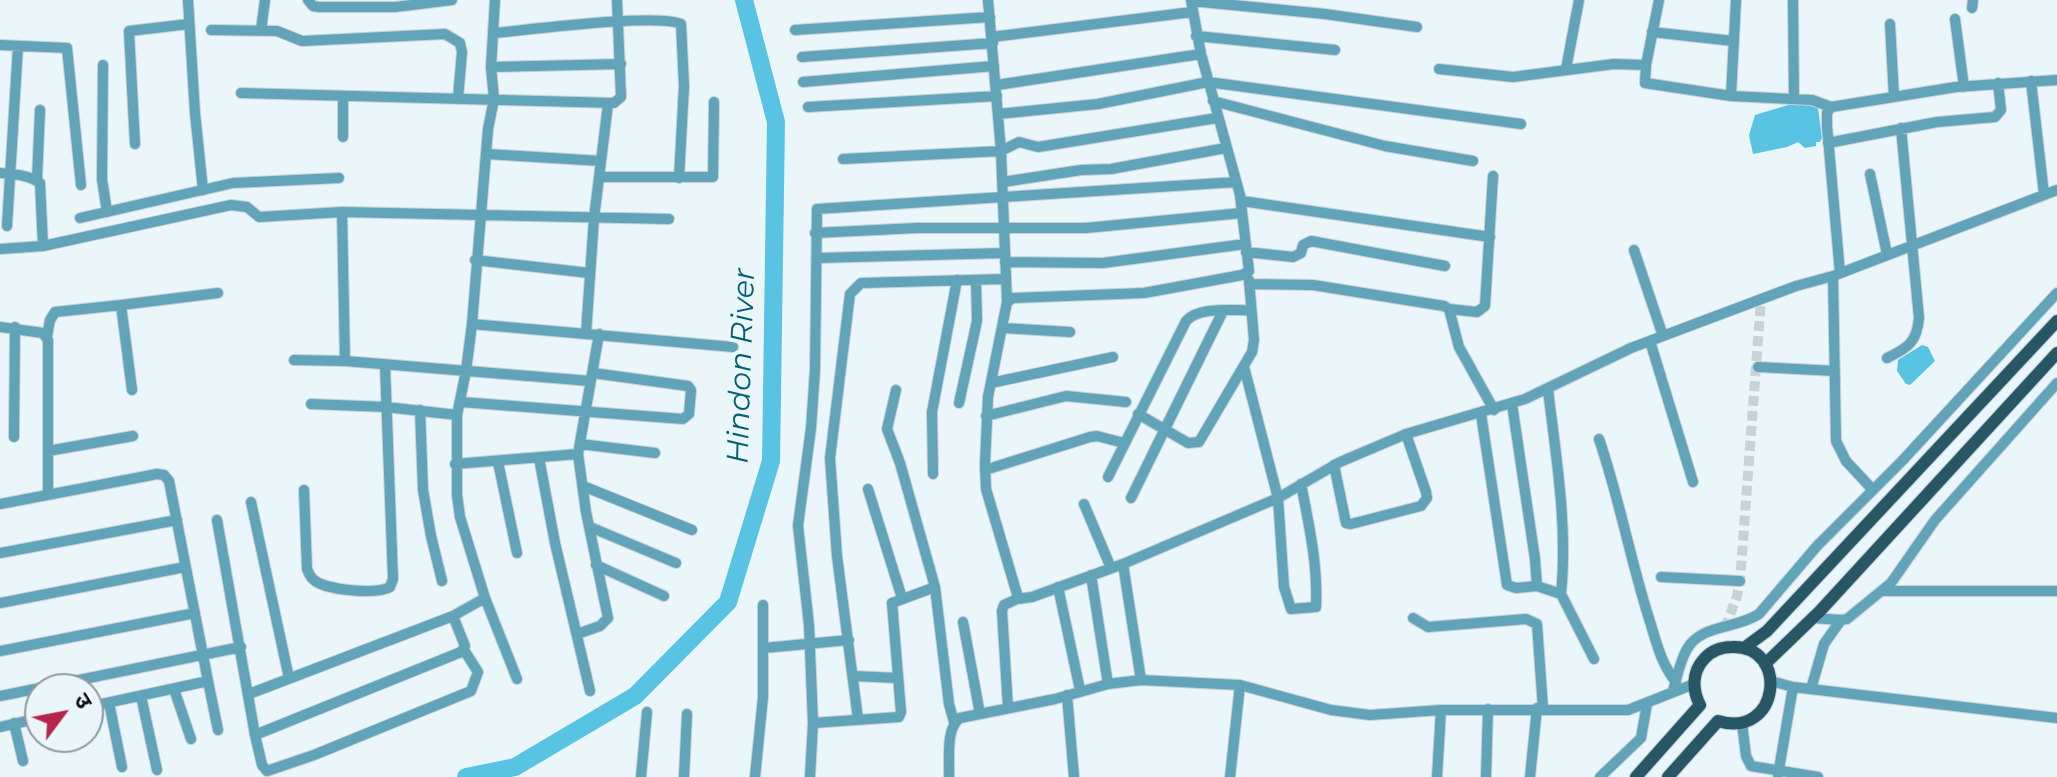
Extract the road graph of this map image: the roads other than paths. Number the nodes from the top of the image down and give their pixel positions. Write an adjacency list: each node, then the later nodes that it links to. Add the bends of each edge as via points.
1 (188, 0): 16 (street)
2 (265, 0): 20 (street)
3 (308, 0): 4 (street, via 319,7)
4 (452, 0)
5 (495, 0): 23 (street)
6 (617, 0): 15 (street)
7 (988, 0): 13 (street)
8 (1579, 0): 38 (street)
9 (1659, 0): 22 (street)
10 (1736, 0): 26 (street)
11 (1793, 0): 52 (street)
12 (1191, 4): 18 (street); 24 (street); 25 (street)
13 (990, 17): 21 (street); 25 (street)
14 (1955, 19): 44 (street)
15 (620, 22): 23 (street); 32 (street); 77 (street, via 678,21 683,28)
16 (189, 24): 65 (street, via 129,31); 83 (street)
17 (1890, 24): 49 (street)
18 (1417, 27)
19 (211, 30): 20 (street)
20 (261, 30): 50 (street, via 284,31 302,41 445,34 460,43 462,52)
21 (795, 30)
22 (1652, 32): 26 (street); 34 (street)
23 (494, 33): 36 (street)
24 (1196, 36): 29 (street); 30 (street)
25 (992, 40): 31 (street); 35 (street)
26 (1733, 41): 48 (street)
27 (0, 45): 28 (street)
28 (18, 46): 72 (street); 82 (street, via 63,47 69,52)
29 (1335, 50)
30 (1201, 54): 42 (street); 45 (street)
31 (802, 57)
32 (621, 64): 36 (street); 55 (street, via 621,97)
33 (103, 65): 89 (street, via 102,179)
34 (1646, 65): 38 (street); 48 (street, via 1645,83)
35 (994, 66): 41 (street); 45 (street)
36 (491, 67): 51 (street)
37 (1439, 69): 38 (street, via 1513,77)
38 (1566, 69)
39 (2057, 80): 40 (street)
40 (2031, 81): 43 (street); 85 (street)
41 (803, 82)
42 (1208, 82): 53 (street); 59 (street, via 1098,104); 61 (street)
43 (1998, 83): 44 (street); 62 (street, via 2001,110 1995,117)
44 (1964, 87): 49 (street)
45 (997, 90): 56 (street); 59 (street)
46 (241, 93): 47 (street)
47 (343, 96): 50 (street); 63 (street)
48 (1731, 96): 52 (street)
49 (1894, 97): 57 (street)
50 (458, 98): 51 (street)
51 (494, 99): 55 (street); 68 (street)
52 (1794, 99): 57 (street)
53 (1213, 101): 60 (street); 71 (street, via 1385,146)
54 (714, 102): 77 (street, via 714,176)
55 (608, 104): 70 (street)
56 (808, 107)
57 (1831, 107): 64 (street)
58 (40, 110): 78 (street)
59 (998, 114): 67 (street)
60 (1217, 118): 66 (street); 67 (street, via 1038,147 1014,143)
61 (1521, 124)
62 (1901, 128): 64 (street); 100 (street)
63 (343, 137)
64 (1828, 143): 111 (street)
65 (135, 144)
66 (1226, 148): 79 (street); 80 (street)
67 (1001, 151): 69 (street); 79 (street)
68 (487, 154): 70 (street); 92 (street)
69 (843, 159)
70 (601, 161): 75 (street)
71 (1473, 161)
72 (4, 174): 78 (street); 96 (street)
73 (1870, 174): 105 (street)
74 (1493, 176): 99 (street)
75 (600, 177): 77 (street); 94 (street)
76 (339, 178): 81 (street)
77 (679, 178)
78 (37, 180): 101 (street)
79 (1003, 182): 86 (street)
80 (1236, 182): 86 (street); 87 (street)
81 (233, 183): 83 (street); 88 (street)
82 (81, 185)
83 (203, 190): 89 (street)
84 (2057, 190): 85 (street)
85 (2044, 194): 100 (street)
86 (1004, 197): 97 (street); 98 (street, via 821,207 815,213)
87 (1242, 201): 91 (street); 99 (street)
88 (231, 205): 90 (street, via 247,207 259,217); 101 (street)
89 (107, 212): 93 (street)
90 (342, 212): 92 (street); 139 (street)
91 (1242, 213): 97 (street, via 1086,228); 102 (street)
92 (481, 214): 94 (street); 108 (street)
93 (80, 218)
94 (594, 218): 95 (street); 110 (street)
95 (669, 219)
96 (7, 226)
97 (1004, 229): 98 (street); 107 (street)
98 (815, 233): 106 (street)
99 (1490, 237): 120 (street, via 1485,306 1477,312)
100 (1912, 245): 105 (street); 137 (street, via 1918,333 1910,346)
101 (43, 246): 103 (street)
102 (1245, 248): 107 (street, via 1103,263); 109 (street, via 1293,257 1311,241); 113 (street)
103 (0, 249)
104 (1634, 250): 132 (street)
105 (1887, 254): 111 (street)
106 (817, 258): 107 (street); 227 (street, via 811,428 798,526)
107 (1005, 258): 112 (street)
108 (475, 260): 110 (street); 124 (street)
109 (1445, 266)
110 (589, 273): 129 (street)
111 (1837, 274): 132 (street); 144 (street)
112 (1005, 279): 115 (street); 118 (street)
113 (1248, 279): 118 (street, via 1144,293); 120 (street); 121 (street)
114 (957, 280): 115 (street); 178 (street, via 932,412); 226 (street, via 861,283 850,294 830,458)
115 (976, 280): 153 (street, via 977,321)
116 (218, 293): 119 (street)
117 (2057, 293): 185 (street)
118 (1007, 302): 127 (street)
119 (121, 305): 131 (street, via 55,312); 148 (street)
120 (1449, 309): 158 (street, via 1459,347)
121 (1251, 310): 122 (street); 141 (street, via 1254,340)
122 (1223, 311): 160 (street, via 1192,315 1186,321); 164 (street)
123 (2057, 321): 230 (main road, via 1767,631)
124 (472, 324): 129 (street); 143 (street)
125 (0, 327): 126 (street)
126 (15, 327): 131 (street); 167 (street)
127 (1003, 328): 128 (street); 146 (street)
128 (1070, 332)
129 (586, 334): 130 (street)
130 (599, 334): 134 (street); 145 (street)
131 (47, 336): 171 (street)
132 (1663, 336): 133 (street)
133 (1650, 341): 150 (street); 180 (street)
134 (733, 347)
135 (2057, 353): 222 (main road)
136 (1113, 357): 146 (street)
137 (1887, 358)
138 (294, 360): 139 (street)
139 (345, 361): 140 (street)
140 (385, 365): 143 (street); 156 (street)
141 (1244, 367): 164 (street, via 1199,442 1188,443); 188 (street)
142 (1758, 367): 144 (street)
143 (466, 371): 145 (street); 151 (street)
144 (1835, 371): 185 (street, via 1836,441 1846,461)
145 (592, 377): 159 (street); 159 (street, via 688,386 689,414 683,419)
146 (991, 383): 163 (street)
147 (2057, 383): 210 (street, via 1935,520)
148 (132, 390)
149 (896, 390): 208 (street, via 887,429)
150 (1548, 390): 155 (street); 212 (street, via 1560,494)
151 (461, 402): 159 (street); 162 (street)
152 (1126, 402): 163 (street, via 1066,396)
153 (959, 403)
154 (311, 404): 156 (street)
155 (1512, 404): 158 (street); 207 (street)
156 (386, 407): 157 (street); 184 (street, via 390,587 353,590 311,578)
157 (420, 410): 162 (street); 205 (street, via 423,490)
158 (1494, 410): 161 (street)
159 (584, 411): 170 (street)
160 (1138, 414): 164 (street); 169 (street)
161 (1481, 414): 165 (street); 207 (street, via 1506,582 1510,587)
162 (457, 415): 175 (street)
163 (986, 416): 177 (street)
164 (1165, 430): 187 (street)
165 (1406, 434): 176 (street); 176 (street, via 1426,492 1421,506 1346,523)
166 (133, 436): 171 (street)
167 (14, 437)
168 (1599, 439): 246 (street, via 1643,601)
169 (1124, 443): 177 (street, via 1090,437); 179 (street)
170 (579, 449): 172 (street); 173 (street); 182 (street)
171 (48, 451): 186 (street)
172 (655, 453)
173 (539, 458): 174 (street); 225 (street)
174 (498, 462): 175 (street); 197 (street)
175 (455, 464): 214 (street, via 460,517)
176 (1334, 465): 181 (street)
177 (985, 470): 216 (street)
178 (933, 474)
179 (1108, 477)
180 (1693, 482)
181 (1301, 484): 188 (street); 188 (street, via 1312,541 1316,607 1291,609 1284,587)
182 (583, 486): 194 (street); 195 (street)
183 (868, 489): 215 (street)
184 (304, 490)
185 (1873, 490): 246 (street, via 1759,614 1691,642)
186 (48, 494): 190 (street); 192 (street, via 164,475)
187 (1131, 498)
188 (1278, 498): 199 (street)
189 (251, 502): 237 (street)
190 (0, 504)
191 (1084, 504): 202 (street)
192 (177, 520): 196 (street); 201 (street)
193 (217, 520): 228 (street)
194 (590, 527): 198 (street); 200 (street)
195 (692, 530)
196 (0, 553)
197 (517, 553)
198 (676, 563)
199 (1123, 564): 202 (street); 240 (street)
200 (596, 565): 213 (street); 225 (street, via 608,618)
201 (185, 567): 217 (street); 219 (street)
202 (1111, 568): 203 (street)
203 (1091, 575): 209 (street); 243 (street)
204 (1661, 577): 206 (street)
205 (442, 581)
206 (1740, 581)
207 (1537, 586): 212 (street)
208 (935, 587): 215 (street); 269 (street)
209 (1058, 587): 216 (street); 250 (street)
210 (1883, 591): 211 (street); 223 (street)
211 (2057, 591)
212 (1561, 594): 234 (street)
213 (664, 596)
214 (485, 598): 220 (street); 239 (street)
215 (902, 598): 238 (street, via 890,608)
216 (1017, 599): 259 (street, via 1002,611)
217 (0, 603)
218 (763, 605): 229 (street)
219 (195, 613): 232 (street); 233 (street)
220 (453, 616): 231 (street); 237 (street)
221 (1413, 618): 260 (street, via 1428,627 1526,619 1537,624)
222 (1813, 618): 223 (street); 235 (main road)
223 (1841, 620): 249 (street, via 1824,644)
224 (963, 622): 265 (street)
225 (577, 634): 251 (street)
226 (849, 640): 227 (street); 236 (street)
227 (810, 645): 229 (street); 271 (street)
228 (241, 647): 233 (street); 252 (street)
229 (764, 648): 283 (street)
230 (1744, 648): 235 (main road); 244 (main road, via 1730,646 1710,654)
231 (464, 650): 275 (street); 275 (street, via 478,672 471,691 314,755 267,771)
232 (0, 651)
233 (204, 653): 241 (street); 254 (street)
234 (1594, 659)
235 (1765, 664): 242 (main road)
236 (853, 676): 238 (street); 267 (street)
237 (289, 678): 252 (street)
238 (897, 678): 267 (street, via 899,717)
239 (517, 679)
240 (1141, 680): 243 (street); 245 (street)
241 (208, 681): 248 (street); 274 (street)
242 (1771, 681): 247 (street); 272 (main road, via 1764,707)
243 (1108, 684): 250 (street)
244 (1694, 684): 246 (street); 292 (main road, via 1700,705)
245 (1240, 685): 262 (street, via 1348,714); 287 (street)
246 (1674, 686): 258 (street)
247 (1793, 687): 249 (street); 280 (street)
248 (174, 689): 255 (street); 276 (street)
249 (1811, 689): 266 (street)
250 (1080, 690): 253 (street)
251 (590, 691)
252 (249, 694): 275 (street)
253 (1067, 695): 259 (street); 286 (street)
254 (0, 696)
255 (141, 696): 256 (street); 279 (street)
256 (109, 703): 257 (street); 278 (street)
257 (104, 704)
258 (1647, 704): 260 (street, via 1617,711); 291 (street, via 1641,738)
259 (1008, 708): 265 (street)
260 (1540, 708): 261 (street); 290 (street)
261 (1488, 709): 262 (street); 289 (street)
262 (1441, 710): 288 (street)
263 (647, 712): 281 (street)
264 (687, 714): 282 (street)
265 (980, 714): 269 (street)
266 (2057, 718)
267 (858, 719): 271 (street)
268 (24, 721): 270 (street)
269 (954, 722): 285 (street)
270 (14, 723): 273 (street); 277 (street)
271 (813, 723): 284 (street)
272 (1742, 723): 280 (street, via 1751,766); 293 (main road, via 1718,721)
273 (0, 727)
274 (218, 730)
275 (255, 735)
276 (191, 739)
277 (23, 761)
278 (122, 767)
279 (157, 770)
280 (1778, 774): 294 (street)
281 (641, 777)
282 (684, 777)
283 (755, 777)
284 (810, 777)
285 (949, 777)
286 (1074, 777)
287 (1231, 777)
288 (1437, 777)
289 (1486, 777)
290 (1530, 777)
291 (1600, 777)
292 (1636, 777)
293 (1668, 777)
294 (1818, 777)

